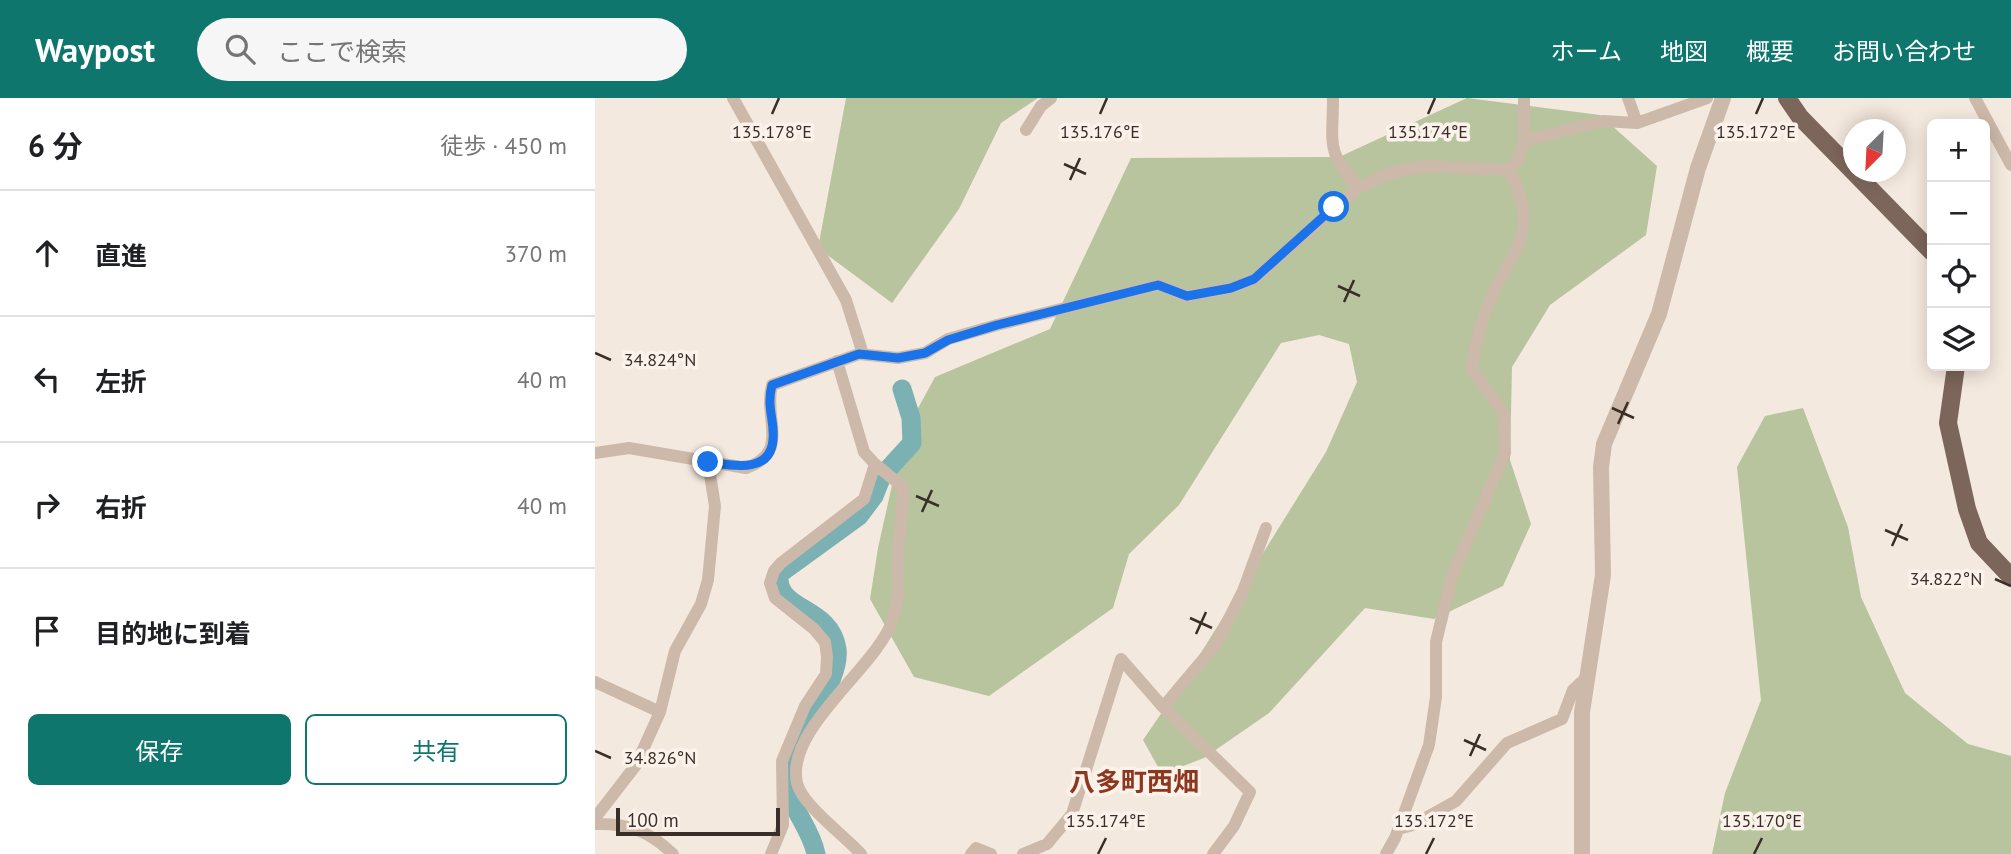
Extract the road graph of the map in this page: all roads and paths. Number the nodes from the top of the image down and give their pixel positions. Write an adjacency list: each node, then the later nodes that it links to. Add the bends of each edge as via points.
1 (733, 98): 17 (street, via 846,300)
2 (1051, 98): 11 (street)
3 (1333, 98): 15 (street, via 1333,152 1337,164)
4 (1524, 98): 12 (street)
5 (1628, 98): 10 (street)
6 (1707, 98): 10 (street)
7 (1723, 98): 24 (street, via 1698,168 1659,314 1604,444 1602,575)
8 (1787, 98): 16 (main road)
9 (1975, 98): 13 (street)
10 (1637, 123): 12 (street, via 1604,121)
11 (1026, 130)
12 (1524, 141): 14 (street)
13 (2011, 165)
14 (1509, 170): 15 (street, via 1426,166 1390,173); 30 (street, via 1524,225 1495,290 1472,370 1504,413 1505,453 1452,576 1436,642 1436,696 1429,745)
15 (1359, 187): 17 (street, via 1254,279 1231,288 1187,296 1158,285 997,325 948,340 925,353 898,358)
16 (1927, 248)
17 (851, 357): 20 (street, via 772,385 767,403 774,439 758,463 746,468); 21 (street, via 864,452)
18 (1955, 371): 23 (main road, via 1948,423 1967,509 1979,543)
19 (595, 453): 20 (street, via 629,449)
20 (708, 462): 27 (street, via 715,506 708,580 701,604 675,651)
21 (875, 464): 32 (street, via 865,499 773,570 770,583 775,598 814,629 825,642 827,657 826,674 805,706 782,761 783,825); 33 (street, via 903,487 898,551 901,589 892,622 816,722 797,772 804,798)
22 (1266, 528): 26 (street, via 1216,644)
23 (2011, 577)
24 (1587, 678): 30 (street, via 1573,690 1562,719 1507,743 1456,801); 39 (street, via 1581,746)
25 (595, 682): 27 (street)
26 (1163, 707): 36 (street, via 1121,659 1072,814 1047,844); 37 (street, via 1250,792 1234,827)
27 (660, 712): 28 (street, via 636,765)
28 (595, 818)
29 (595, 824): 31 (street, via 639,828)
30 (1398, 829): 38 (street)
31 (673, 854)
32 (771, 854)
33 (861, 854)
34 (971, 854): 35 (street, via 976,848)
35 (991, 854)
36 (1023, 854)
37 (1213, 854)
38 (1386, 854)
39 (1582, 854)

